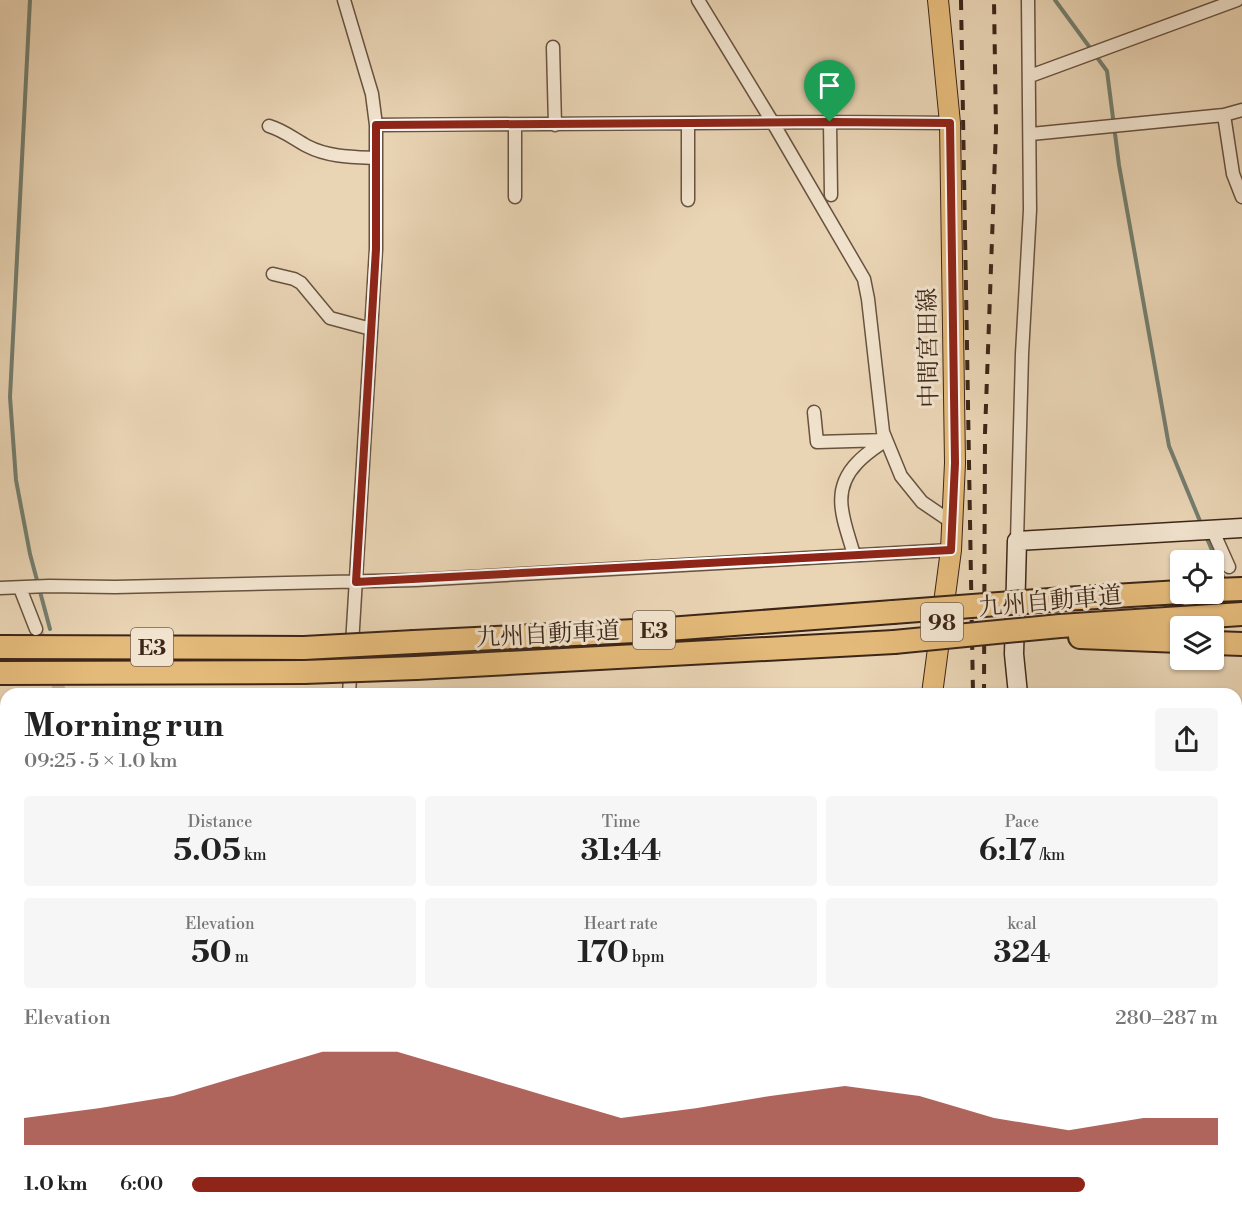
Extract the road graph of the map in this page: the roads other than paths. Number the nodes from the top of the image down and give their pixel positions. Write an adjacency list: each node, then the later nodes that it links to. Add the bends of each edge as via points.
1 (344, 0): 14 (street, via 372,94)
2 (698, 0): 11 (street)
3 (938, 0): 12 (main road, 中間宮田線 / 98)
4 (1028, 0): 7 (street)
5 (1237, 0): 7 (street)
6 (554, 47): 16 (street)
7 (1030, 76): 18 (street)
8 (1242, 110): 9 (street)
9 (1224, 115): 18 (street); 22 (street, via 1233,174)
10 (830, 122): 11 (street); 12 (street); 20 (street)
11 (773, 123): 13 (street); 27 (street, via 864,279)
12 (950, 123): 28 (main road, 中間宮田線 / 98)
13 (688, 124): 16 (street); 23 (street)
14 (376, 125): 15 (street); 19 (street)
15 (515, 125): 16 (street); 21 (street)
16 (555, 125)
17 (269, 126): 19 (street, via 324,153)
18 (1031, 134): 31 (street)
19 (376, 158): 25 (street, via 376,249)
20 (831, 195)
21 (515, 197)
22 (1242, 197)
23 (688, 200)
24 (273, 274): 25 (street, via 301,283 330,318)
25 (370, 329): 35 (street)
26 (814, 412): 27 (street, via 817,442)
27 (886, 440): 28 (street, via 901,476 922,502); 33 (street, via 857,463 844,480 840,495 842,512)
28 (953, 523): 32 (main road, 中間宮田線 / 98)
29 (1242, 528): 30 (street)
30 (1212, 529): 31 (street); 34 (street)
31 (1017, 541): 51 (street, via 1014,654)
32 (951, 550): 33 (street); 50 (main road, 中間宮田線 / 98)
33 (854, 555): 35 (street)
34 (1229, 567)
35 (356, 582): 37 (street); 49 (street)
36 (0, 588): 37 (street)
37 (24, 588): 42 (street)
38 (1242, 589): 39 (highway)
39 (1224, 590)
40 (1170, 593): 47 (highway, 九州自動車道 / E3, bridge, via 655,630 304,648)
41 (1242, 614): 43 (highway, 九州自動車道 / E3)
42 (36, 629)
43 (1060, 631): 44 (highway); 48 (highway, 九州自動車道 / E3, bridge, via 416,668)
44 (1170, 640)
45 (1224, 643): 46 (highway)
46 (1242, 644)
47 (0, 647)
48 (0, 673)
49 (349, 688)
50 (933, 688)
51 (1017, 688)

